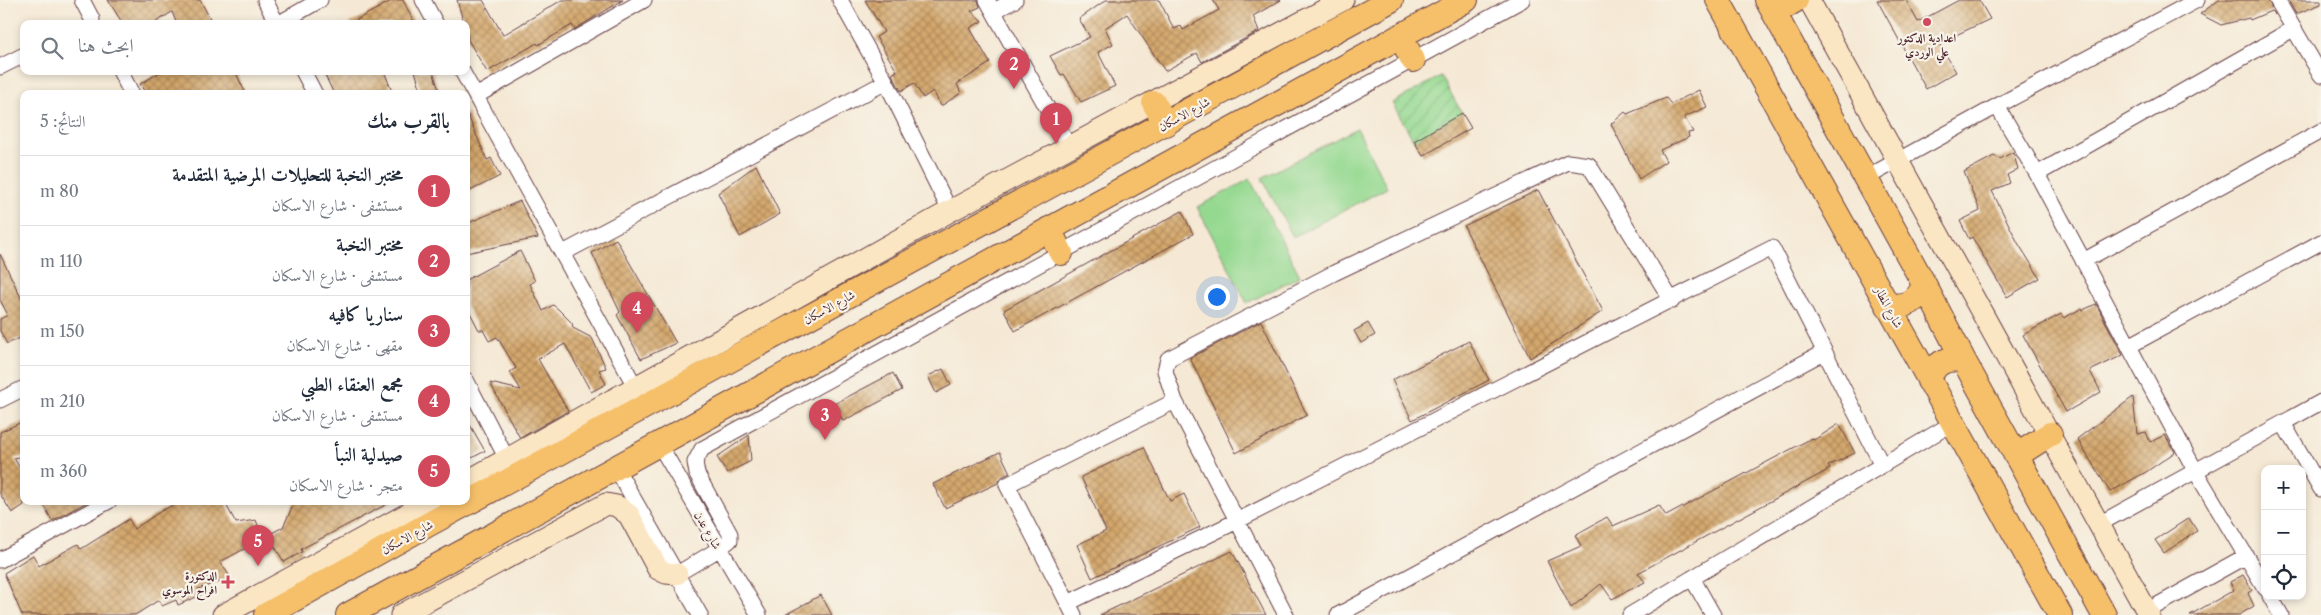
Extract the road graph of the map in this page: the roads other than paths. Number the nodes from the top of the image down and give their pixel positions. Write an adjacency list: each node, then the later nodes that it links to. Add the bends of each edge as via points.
1 (82, 0): 19 (street)
2 (265, 0): 20 (street)
3 (320, 0): 21 (street)
4 (423, 0): 22 (street)
5 (644, 0): 35 (street)
6 (840, 0): 32 (street)
7 (1015, 0): 17 (street)
8 (1343, 0): 36 (street)
9 (1391, 0): 38 (main road, شارع الاسكان)
10 (1522, 0): 26 (street)
11 (1718, 0): 52 (main road, شارع المطار)
12 (1796, 0): 18 (main road)
13 (1809, 0): 41 (street)
14 (2197, 0): 37 (street)
15 (2278, 0): 23 (street)
16 (1457, 3): 24 (main road)
17 (991, 6): 40 (street)
18 (1770, 6): 43 (main road)
19 (89, 20)
20 (276, 20)
21 (285, 20)
22 (434, 20)
23 (2294, 29): 31 (street); 42 (street)
24 (1400, 36): 26 (main road); 45 (main road)
25 (20, 57): 27 (street)
26 (1413, 60): 48 (street)
27 (0, 67)
28 (122, 75): 33 (street)
29 (305, 75): 34 (street)
30 (464, 75): 35 (street)
31 (2321, 75)
32 (886, 82): 44 (street); 47 (street)
33 (130, 90)
34 (313, 90)
35 (476, 96): 47 (street)
36 (1154, 103): 38 (main road); 40 (street)
37 (1997, 106): 41 (street); 42 (street)
38 (1166, 124): 60 (main road, شارع الاسكان)
39 (2321, 131): 49 (street)
40 (1069, 147): 44 (street)
41 (1898, 161): 43 (street); 65 (street)
42 (2037, 174): 49 (street)
43 (1864, 179): 50 (main road)
44 (950, 211): 60 (street)
45 (1049, 229): 48 (main road); 66 (main road)
46 (2321, 242): 53 (street)
47 (563, 253): 60 (street)
48 (1061, 253): 79 (street, via 702,449 695,462 697,474 730,534 728,542)
49 (2083, 261): 53 (street)
50 (1924, 284): 52 (main road, via 1911,303); 55 (main road)
51 (1672, 300): 54 (street, via 1772,248); 61 (street, via 1589,165 1568,162 1334,274 1168,360 1165,371); 77 (street)
52 (1888, 305): 56 (main road, شارع المطار)
53 (2129, 346): 71 (street)
54 (1824, 352): 69 (street); 95 (street)
55 (1964, 361): 56 (main road, via 1951,359 1938,364); 67 (main road)
56 (1929, 382): 63 (main road, شارع المطار)
57 (470, 388): 68 (street)
58 (20, 390): 59 (street)
59 (0, 400)
60 (628, 400): 68 (street); 73 (main road, شارع الاسكان)
61 (1175, 402): 77 (street); 86 (street, via 1007,485)
62 (2321, 402): 64 (street)
63 (1953, 423): 69 (street); 98 (main road, شارع المطار)
64 (2283, 423): 71 (street); 74 (street)
65 (2050, 434): 67 (main road); 78 (street)
66 (659, 444): 70 (main road); 79 (street, شارع عدن)
67 (2016, 456): 99 (main road)
68 (507, 459): 72 (street)
69 (1882, 465): 83 (street)
70 (616, 468): 82 (street); 90 (main road)
71 (2196, 472): 78 (street); 80 (street)
72 (470, 480)
73 (470, 487)
74 (2321, 489)
75 (102, 505): 81 (street)
76 (427, 511): 88 (street); 89 (main road, شارع الاسكان)
77 (1237, 521): 86 (street); 94 (street)
78 (2100, 524): 87 (street)
79 (719, 549): 82 (street); 93 (street, شارع عدن)
80 (2246, 556): 84 (street); 87 (street)
81 (0, 560)
82 (677, 574): 91 (street, via 658,569 629,515 617,506 606,504); 92 (street)
83 (1692, 578): 96 (street); 97 (street)
84 (2261, 581)
85 (2272, 600): 100 (street)
86 (1071, 609)
87 (2148, 613)
88 (223, 615)
89 (266, 615)
90 (348, 615)
91 (401, 615)
92 (700, 615)
93 (759, 615)
94 (1286, 615)
95 (1338, 615)
96 (1630, 615)
97 (1713, 615)
98 (2060, 615)
99 (2104, 615)
100 (2281, 615)

